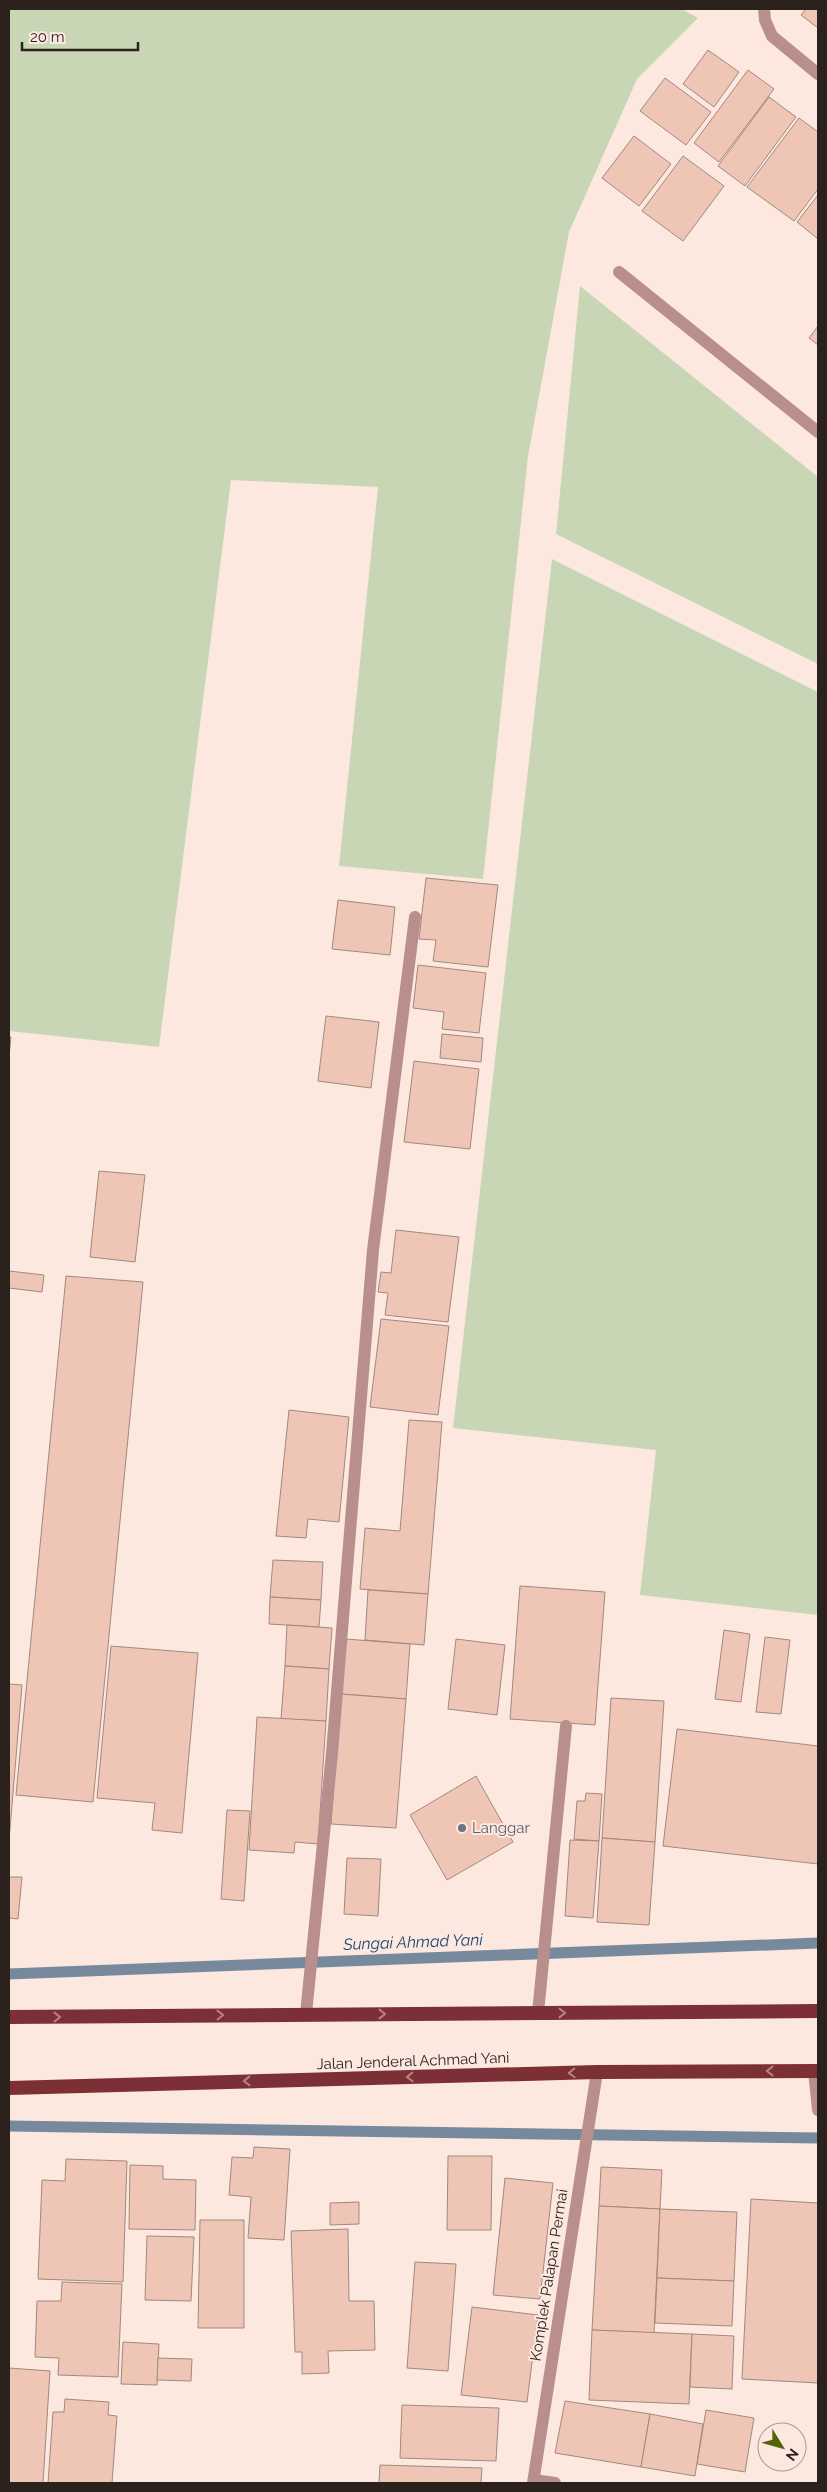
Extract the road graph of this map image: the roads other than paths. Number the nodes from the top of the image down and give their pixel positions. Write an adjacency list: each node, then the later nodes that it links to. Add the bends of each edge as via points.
1 (764, 9): 2 (street, via 772,36)
2 (818, 74)
3 (618, 272): 4 (street)
4 (818, 432)
5 (415, 917): 9 (street, via 373,1250)
6 (566, 1726): 8 (street)
7 (818, 2011): 8 (highway, one-way to 7)
8 (538, 2013): 9 (highway, one-way to 8)
9 (306, 2014): 10 (highway, one-way to 9)
10 (9, 2017)
11 (816, 2071): 12 (highway, Jalan Jenderal Achmad Yani, one-way to 12); 14 (street)
12 (597, 2072): 13 (highway, Jalan Jenderal Achmad Yani, one-way to 13); 15 (street, Komplek Palapan Permai)
13 (9, 2088)
14 (818, 2110)
15 (533, 2481): 16 (street)
16 (555, 2483)

